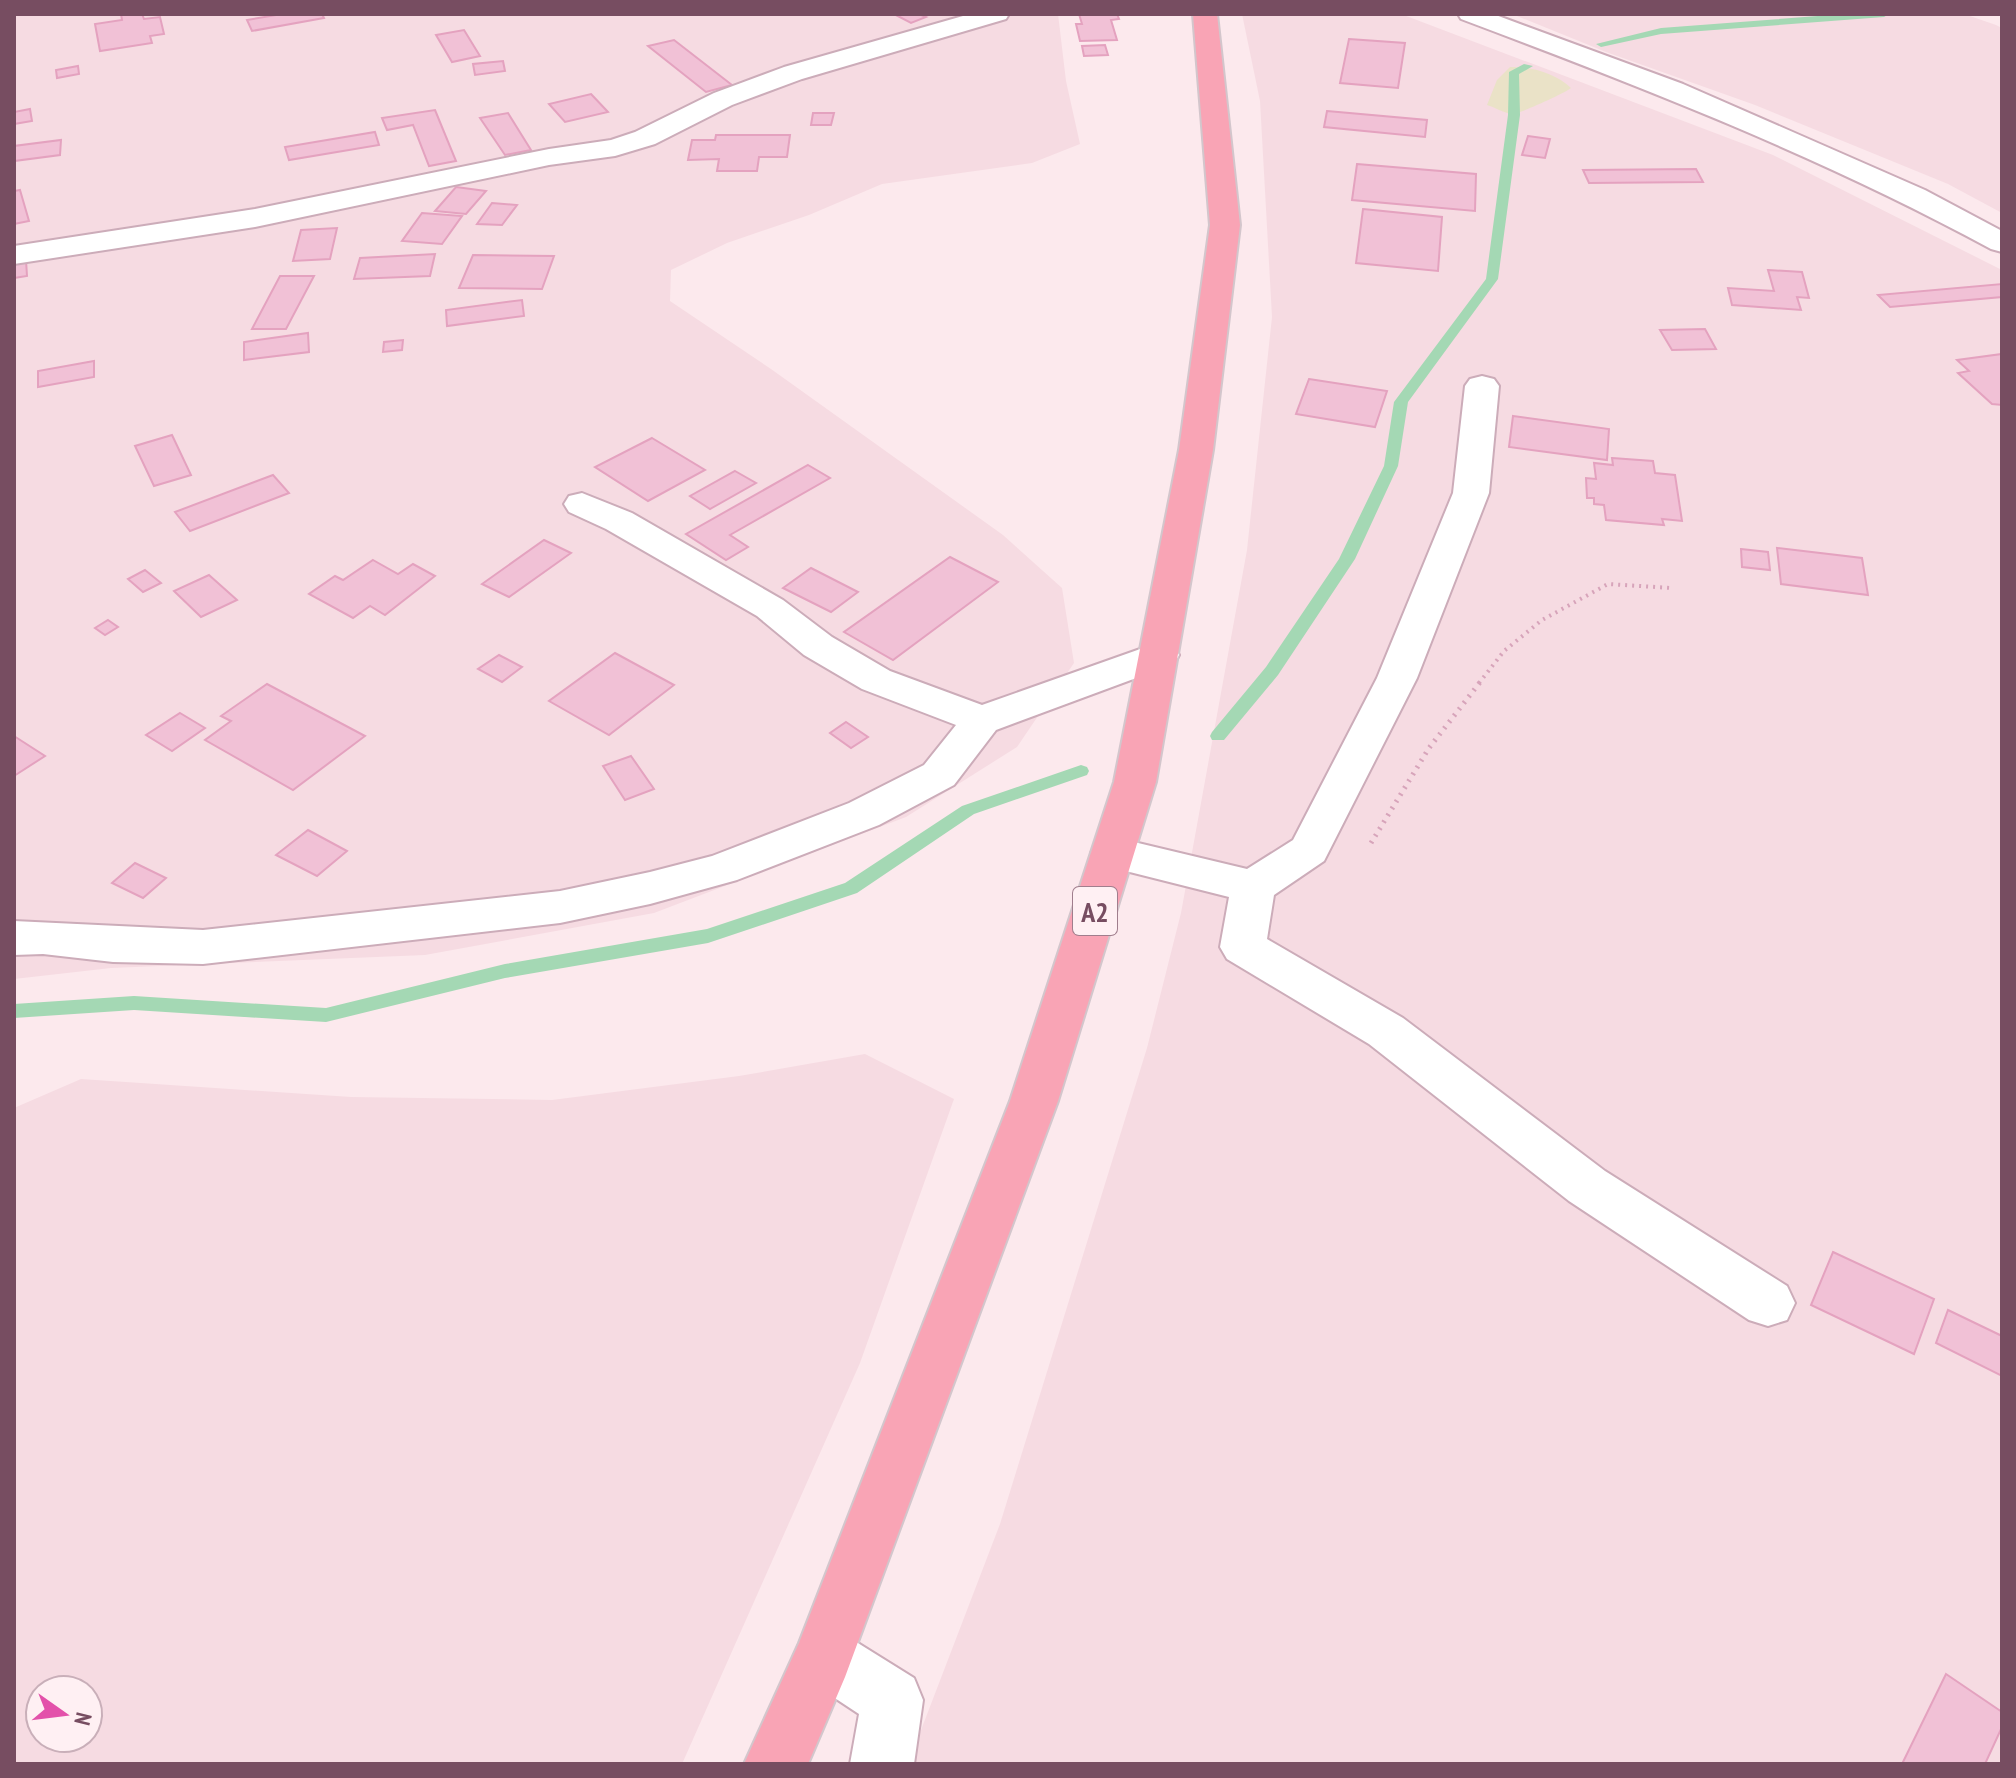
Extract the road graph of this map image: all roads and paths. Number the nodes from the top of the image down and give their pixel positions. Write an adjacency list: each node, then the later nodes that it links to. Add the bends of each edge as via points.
1 (997, 14): 5 (street, via 793,73 615,148 255,218)
2 (1205, 14): 9 (main road, A2, via 1225,225 1196,450)
3 (1470, 14): 4 (street, via 1674,90 1915,196)
4 (2002, 243)
5 (14, 255)
6 (1482, 386): 13 (street, via 1471,493 1397,678 1309,850)
7 (582, 504): 10 (street, via 770,608 818,646 876,680)
8 (1671, 588): 11 (path, via 1608,584 1542,620 1504,651 1429,748)
9 (1160, 655): 10 (street); 12 (main road, A2, via 1135,782)
10 (982, 720): 14 (street, via 939,775 864,814 722,869 650,888 560,907 203,947)
11 (1368, 847)
12 (1113, 853): 13 (street); 16 (main road, A2, via 1034,1101)
13 (1253, 887): 15 (street, via 1243,947 1386,1031 1587,1186)
14 (14, 938)
15 (1768, 1303)
16 (824, 1656): 17 (main road, A2); 18 (street, via 892,1700)
17 (776, 1764)
18 (882, 1764)

